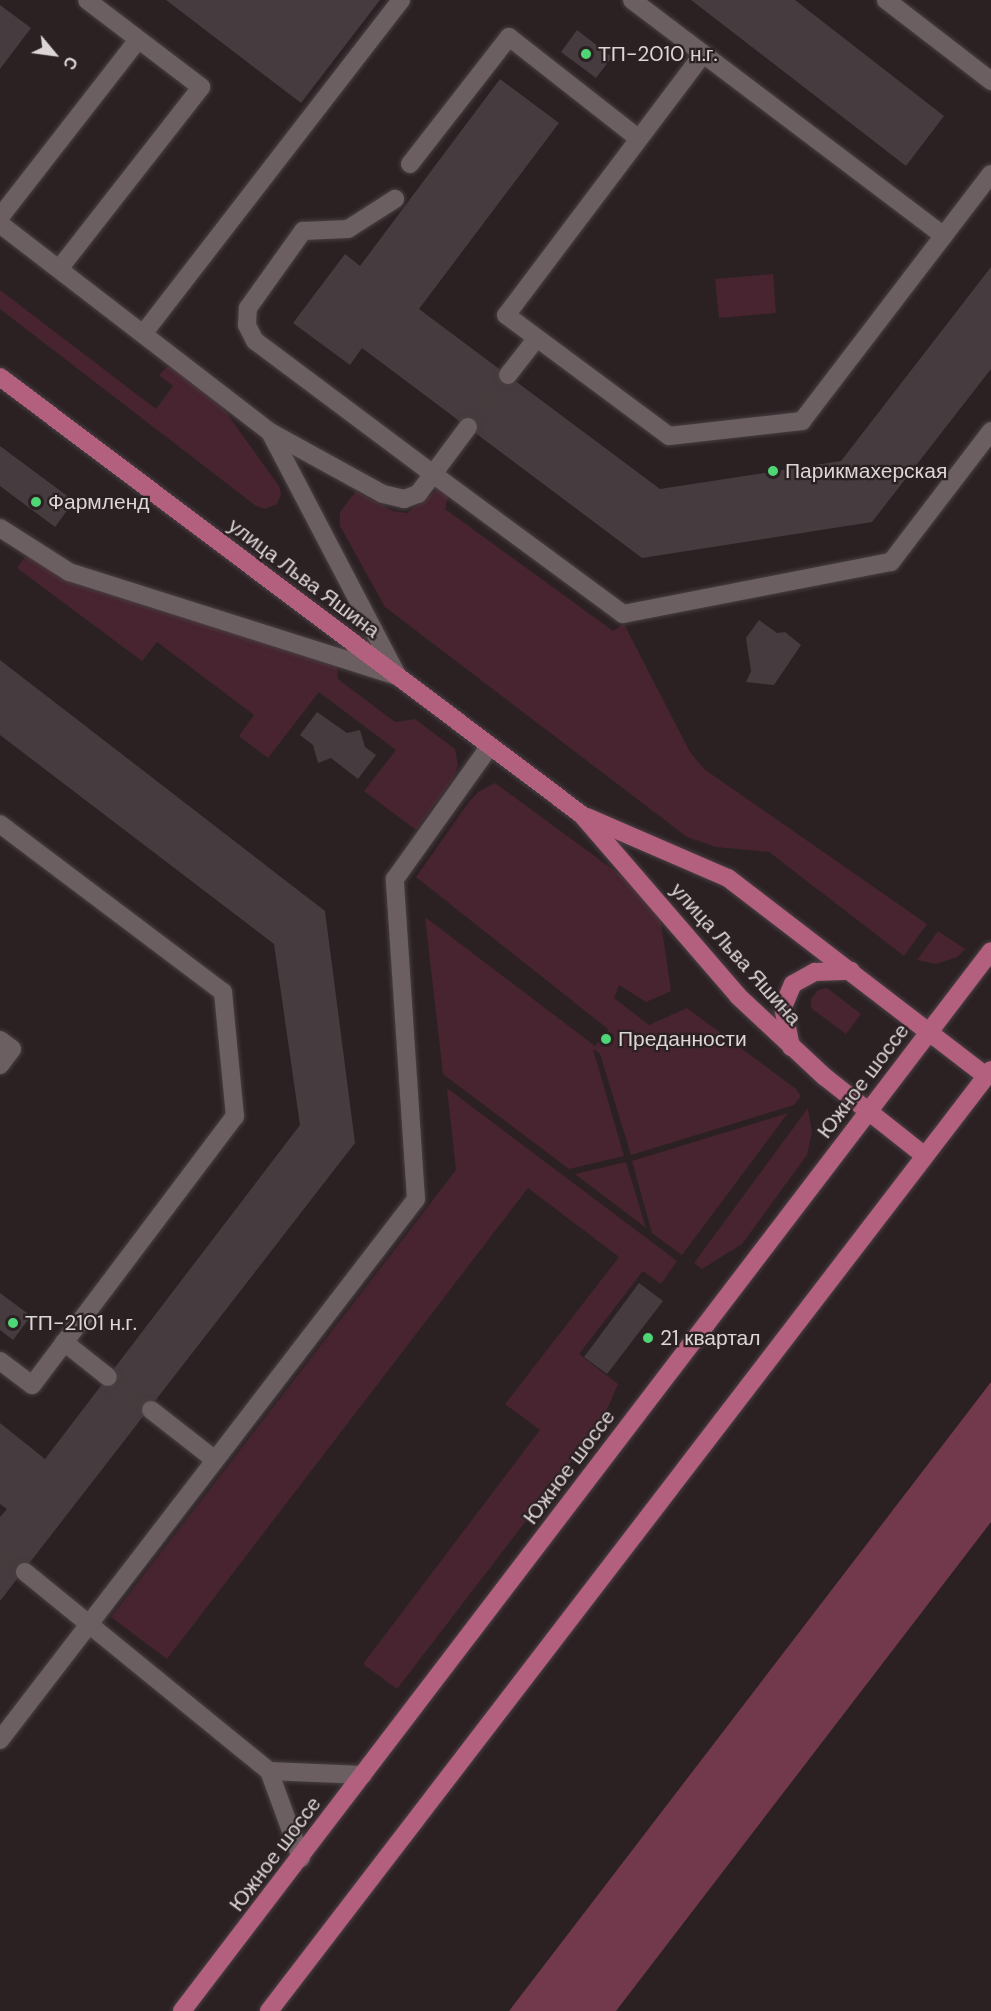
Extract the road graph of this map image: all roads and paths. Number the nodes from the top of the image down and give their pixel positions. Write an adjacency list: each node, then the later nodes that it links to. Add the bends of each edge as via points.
1 (87, 0): 5 (street)
2 (401, 0): 16 (street)
3 (632, 0): 6 (street)
4 (886, 0): 7 (street)
5 (138, 40): 12 (street); 15 (street, via 201,87)
6 (703, 54): 8 (street); 14 (street)
7 (991, 81)
8 (638, 138): 9 (street, via 509,37); 17 (street, via 506,315)
9 (410, 164)
10 (991, 174): 14 (street)
11 (395, 199): 23 (street, via 348,229 303,231 249,308 247,325 255,340)
12 (0, 217)
13 (0, 224): 15 (street)
14 (944, 236): 17 (street, via 802,421 669,436)
15 (59, 269): 16 (street)
16 (143, 334): 22 (street)
17 (536, 339): 18 (street)
18 (508, 375)
19 (0, 377): 25 (main road, улица Льва Яшина)
20 (468, 427): 23 (street)
21 (991, 431): 23 (street, via 891,562 623,614)
22 (270, 432): 23 (street, via 383,494 404,499 418,494); 25 (street)
23 (433, 474)
24 (3, 536): 25 (street, via 69,572)
25 (398, 677): 26 (main road, улица Льва Яшина)
26 (489, 747): 27 (main road, улица Льва Яшина); 42 (street, via 395,879 416,1199)
27 (582, 815): 30 (main road, улица Льва Яшина, via 728,878); 33 (main road, улица Льва Яшина, via 738,996)
28 (0, 824): 38 (street, via 223,992 235,1116)
29 (991, 951): 31 (main road, Южное шоссе)
30 (851, 971): 31 (main road, улица Льва Яшина); 33 (main road, via 815,972 793,984 783,1007)
31 (929, 1032): 35 (main road, улица Льва Яшина); 36 (main road, Южное шоссе)
32 (0, 1040): 34 (street, via 12,1049)
33 (791, 1047): 36 (main road, улица Льва Яшина)
34 (0, 1065)
35 (988, 1073): 37 (main road)
36 (868, 1112): 37 (main road, улица Льва Яшина); 47 (main road, Южное шоссе)
37 (925, 1156): 50 (main road)
38 (64, 1342): 39 (street, via 32,1385); 40 (street)
39 (0, 1361)
40 (108, 1377)
41 (151, 1410): 42 (street)
42 (215, 1460): 44 (street)
43 (25, 1572): 44 (street)
44 (90, 1623): 45 (street); 46 (street)
45 (0, 1740)
46 (269, 1772): 47 (street); 48 (street)
47 (363, 1775): 48 (main road, Южное шоссе)
48 (301, 1858): 49 (main road, Южное шоссе)
49 (182, 2011)
50 (269, 2011)

